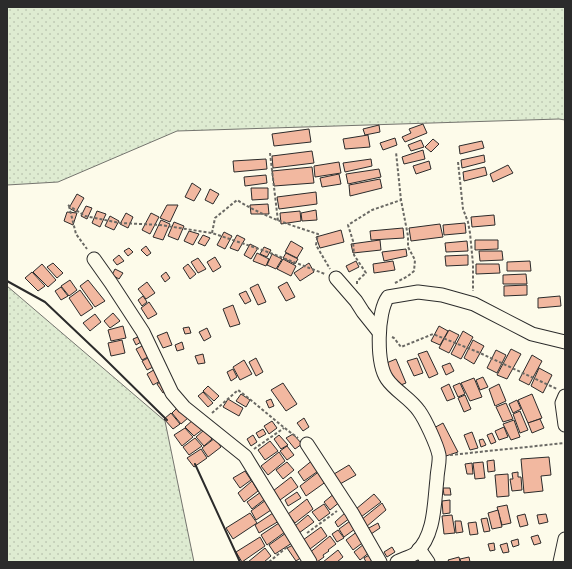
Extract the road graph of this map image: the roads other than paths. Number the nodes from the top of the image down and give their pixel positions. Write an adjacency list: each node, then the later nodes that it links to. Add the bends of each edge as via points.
1 (94, 259): 10 (street, via 144,332 172,393 184,407 245,456)
2 (336, 278): 3 (street)
3 (379, 332): 4 (street, via 381,313 388,297 418,292 442,295 474,304 532,334); 9 (street, via 381,363 386,379 420,411 439,456 433,520)
4 (565, 342)
5 (562, 393): 6 (street)
6 (565, 425)
7 (307, 444): 11 (street)
8 (565, 539): 14 (street)
9 (419, 549): 12 (street); 13 (street)
10 (310, 562)
11 (380, 562)
12 (396, 562)
13 (428, 562)
14 (560, 562)

